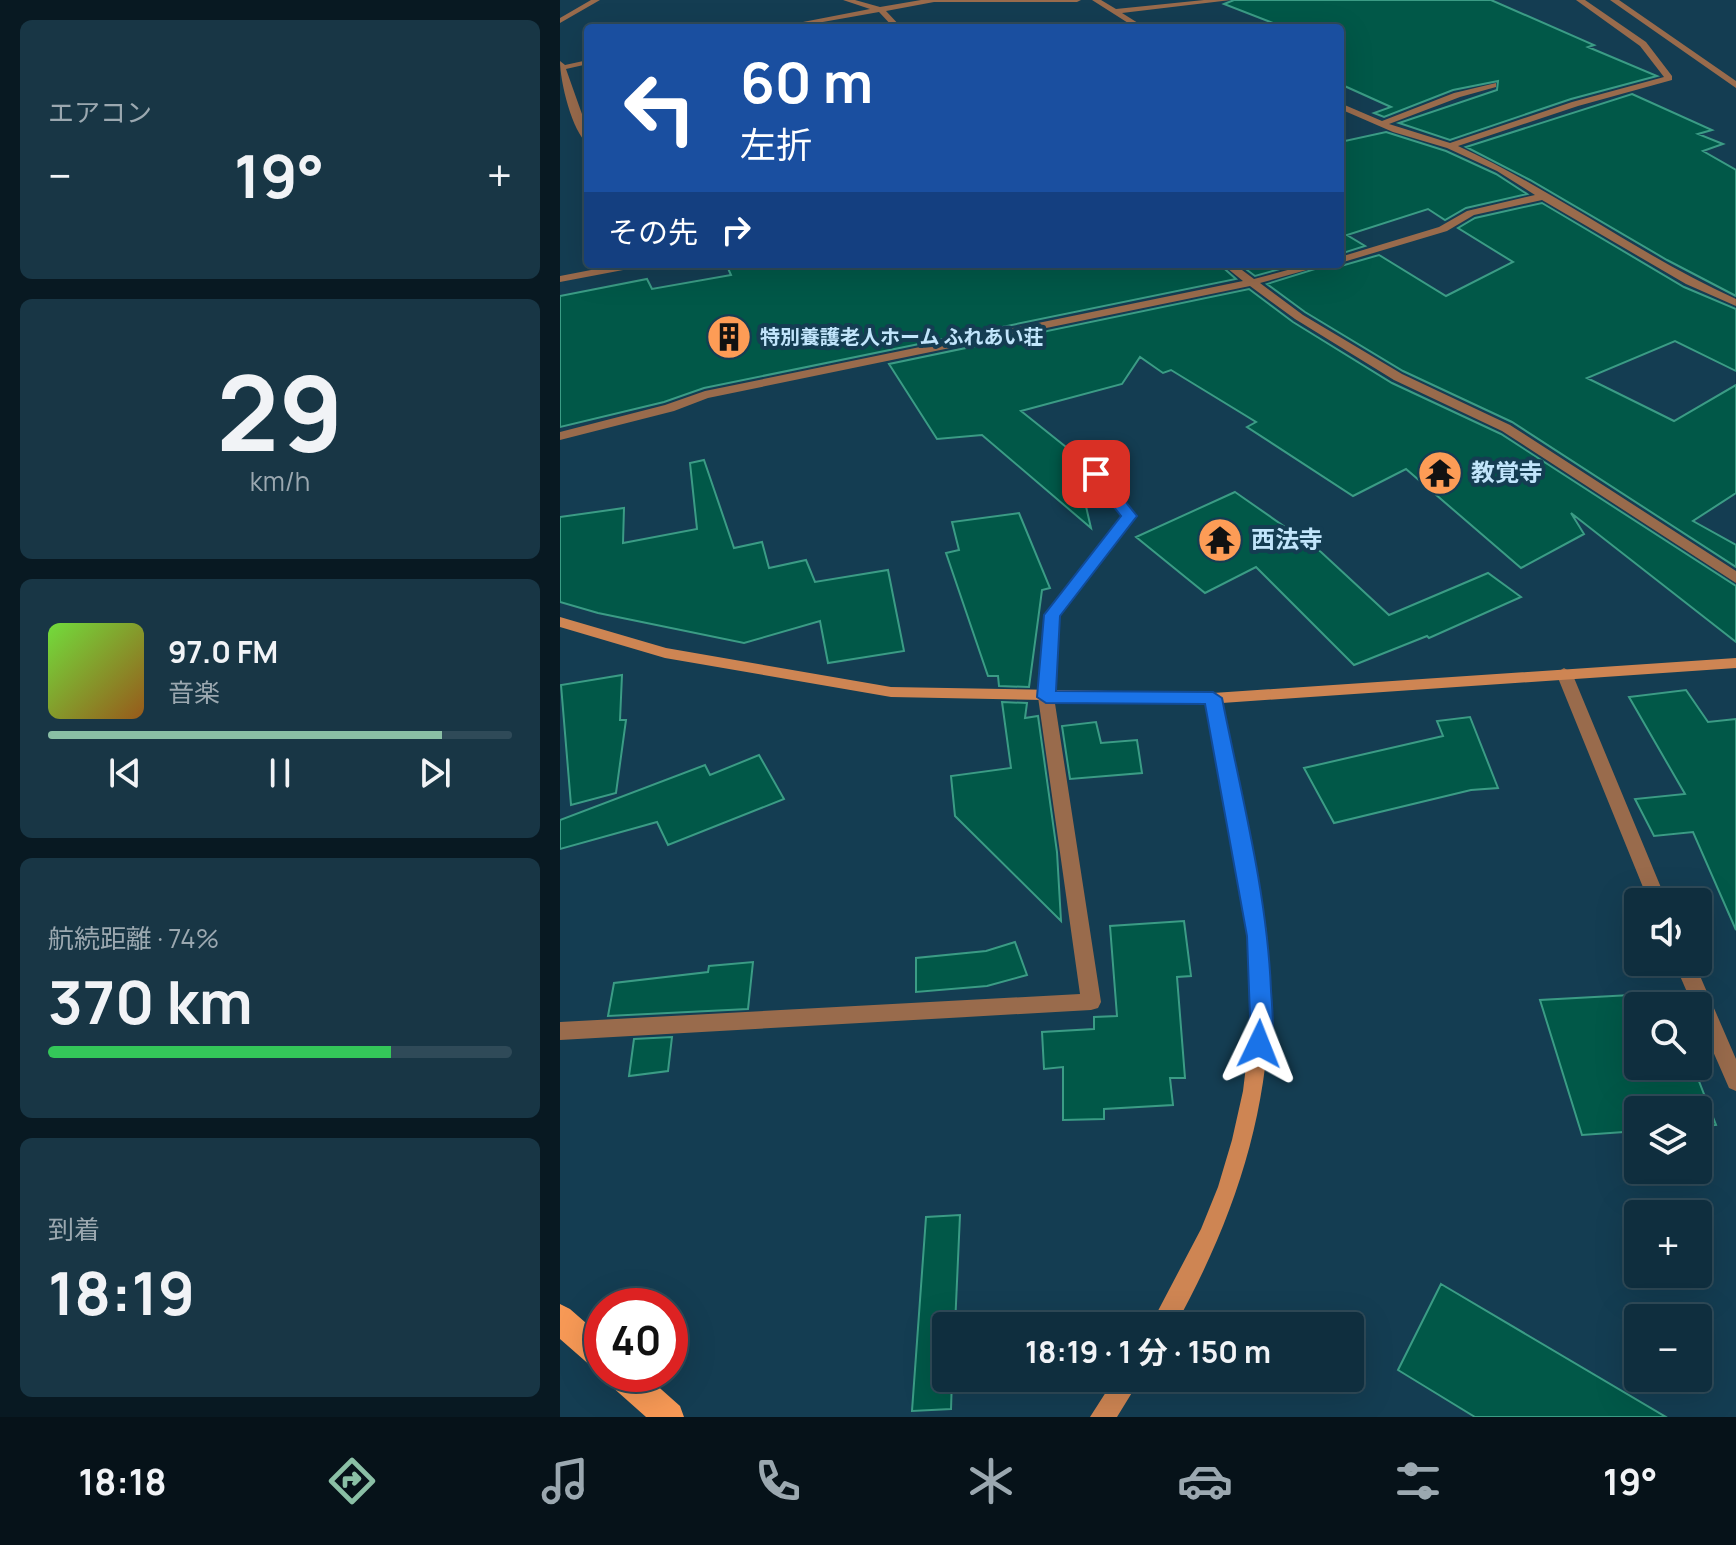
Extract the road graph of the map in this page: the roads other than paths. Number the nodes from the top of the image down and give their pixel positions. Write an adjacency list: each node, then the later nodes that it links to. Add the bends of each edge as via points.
1 (596, 0): 11 (street)
2 (847, 0): 9 (street)
3 (934, 0): 4 (street); 9 (street)
4 (1077, 0)
5 (1096, 0): 10 (street)
6 (1227, 0): 10 (street)
7 (1580, 0): 22 (street, via 1643,44 1669,78)
8 (1614, 0): 18 (street)
9 (881, 10): 12 (street); 13 (street)
10 (1117, 11): 14 (street)
11 (560, 21)
12 (799, 24)
13 (894, 24)
14 (1136, 24)
15 (584, 63): 16 (street)
16 (561, 66): 21 (street)
17 (1493, 85): 20 (street)
18 (1736, 85)
19 (1344, 108): 20 (street)
20 (1381, 124): 22 (street)
21 (584, 133)
22 (1450, 146): 23 (street)
23 (1545, 196): 24 (street, via 1471,213 1443,229); 30 (street, via 1690,282)
24 (1344, 259)
25 (618, 268): 28 (street)
26 (1233, 268): 29 (street)
27 (1307, 268): 29 (street)
28 (560, 279)
29 (1253, 282): 31 (street, via 705,395); 33 (street, via 1299,317 1398,377 1506,428)
30 (1736, 303)
31 (560, 436)
32 (1096, 474): 37 (street, via 1129,516 1052,615)
33 (1736, 578)
34 (560, 622): 37 (street, via 665,653 891,692)
35 (1736, 663): 36 (street)
36 (1564, 673): 38 (street); 39 (street)
37 (1046, 697): 38 (street); 41 (street, via 1091,1002)
38 (1213, 698): 43 (street, via 1258,936 1260,1031 1255,1097 1232,1180 1195,1271)
39 (1652, 888)
40 (1690, 976): 42 (street)
41 (560, 1031)
42 (1736, 1082)
43 (1170, 1312)
44 (560, 1319): 45 (main road)
45 (584, 1341)
46 (641, 1392): 48 (main road)
47 (1119, 1392): 49 (street)
48 (669, 1417)
49 (1102, 1417)

